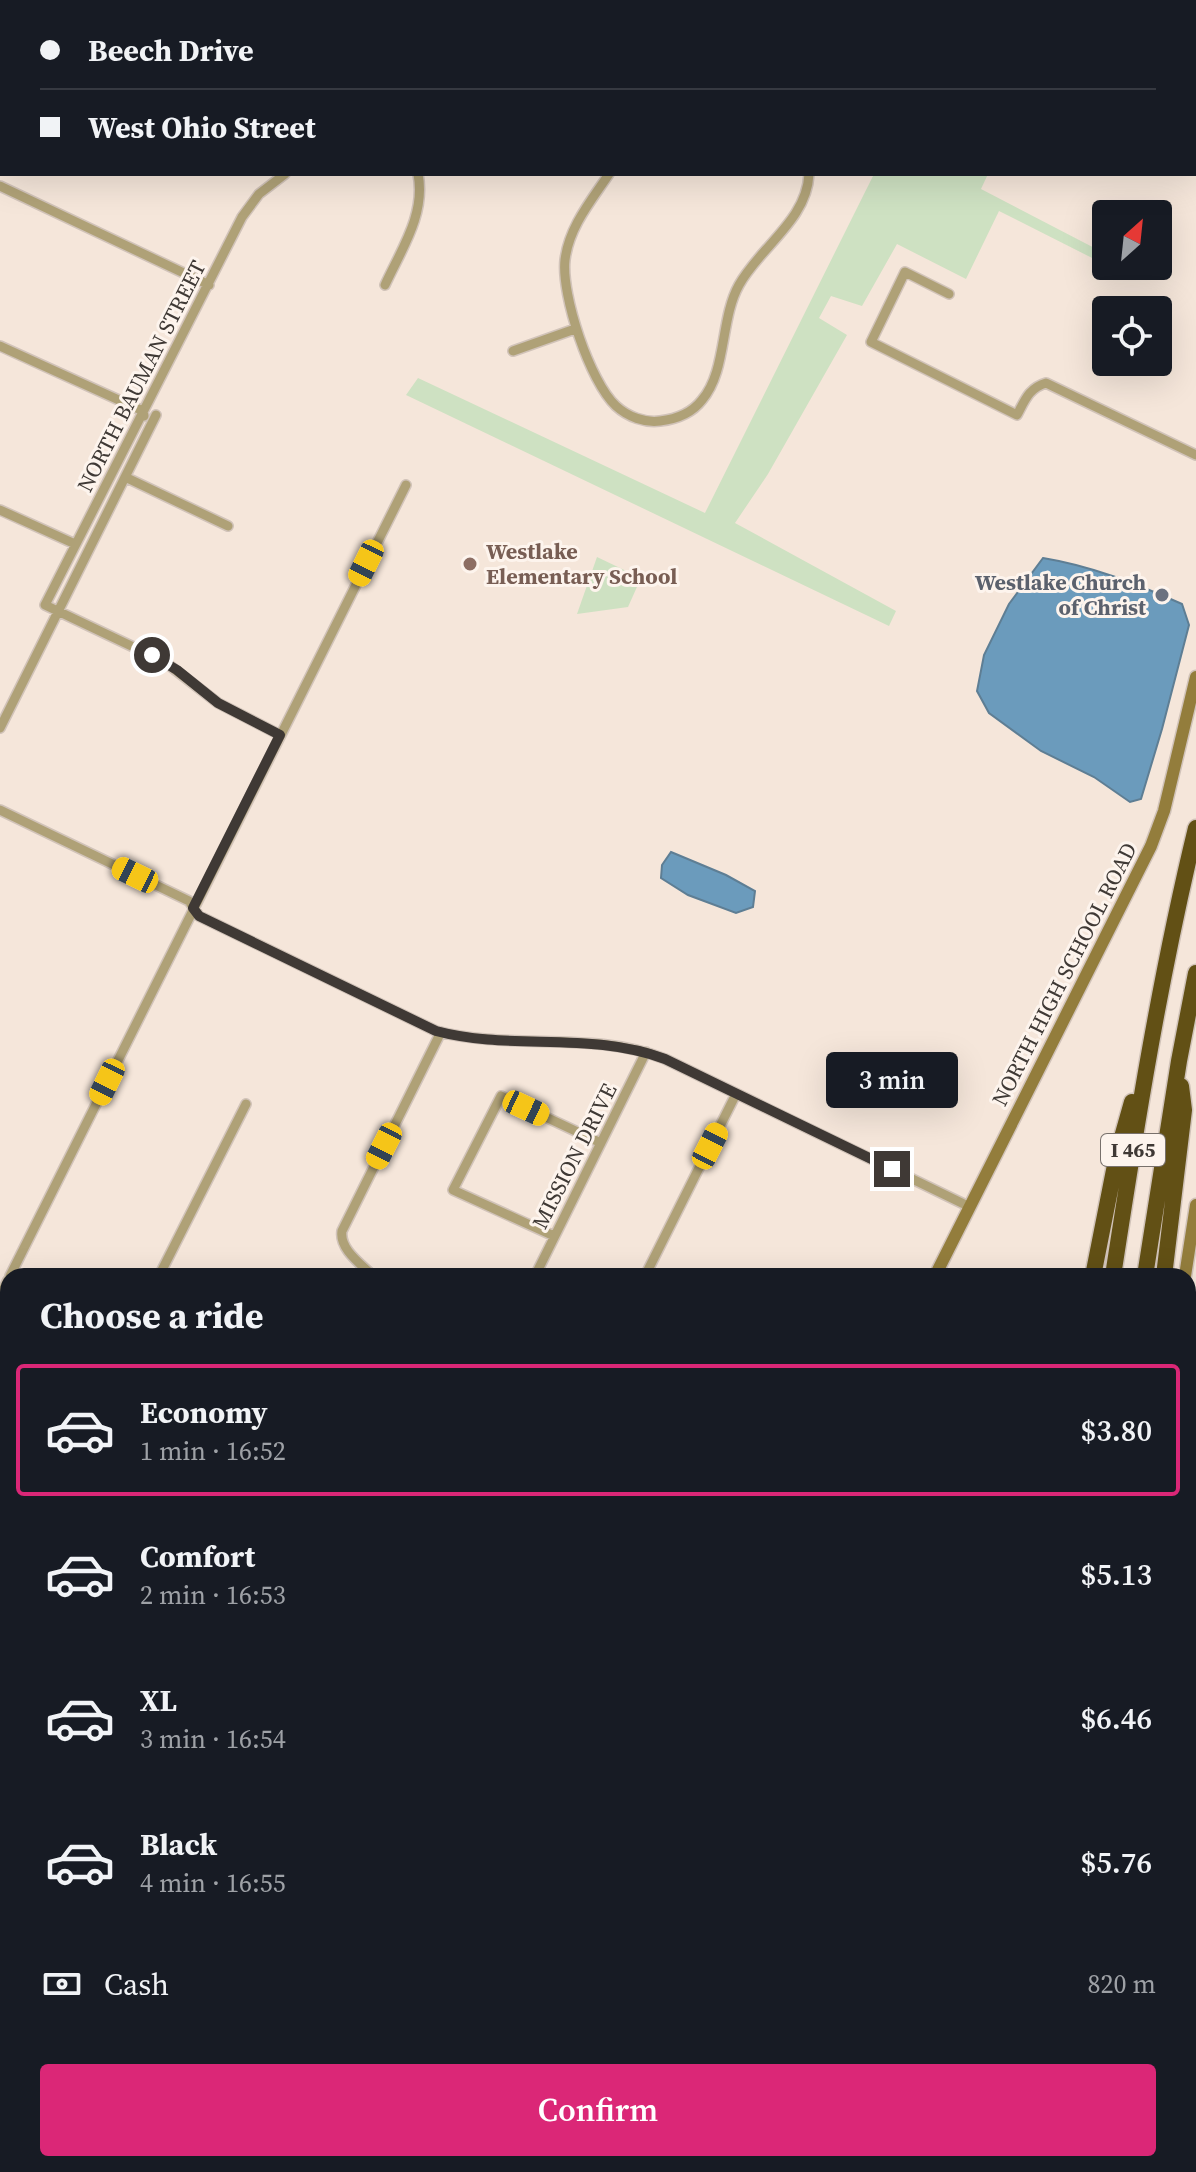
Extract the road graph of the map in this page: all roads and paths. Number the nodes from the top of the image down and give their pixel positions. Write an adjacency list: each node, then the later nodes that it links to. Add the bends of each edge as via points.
1 (418, 176): 7 (street, via 417,213)
2 (608, 176): 9 (street, via 566,252 564,279)
3 (809, 176): 9 (street, via 800,206 737,287 713,380 686,414 654,422 620,409 604,392)
4 (273, 177): 6 (street, NORTH BAUMAN STREET, via 242,217)
5 (0, 186): 6 (street)
6 (209, 285): 12 (street, NORTH BAUMAN STREET)
7 (385, 285)
8 (949, 294): 15 (street, via 905,272 871,342 1017,415 1029,393 1046,383)
9 (575, 329): 11 (street)
10 (0, 346): 12 (street)
11 (513, 351)
12 (143, 411): 14 (street); 20 (street, NORTH BAUMAN STREET)
13 (156, 415): 14 (street, NORTH BAUMAN STREET)
14 (148, 431): 16 (street, NORTH BAUMAN STREET)
15 (1196, 455)
16 (125, 477): 19 (street); 21 (street, NORTH BAUMAN STREET)
17 (406, 485): 24 (street)
18 (0, 510): 20 (street)
19 (228, 526)
20 (75, 544): 21 (street, NORTH BAUMAN STREET, via 45,605)
21 (57, 611): 23 (street, NORTH BAUMAN STREET); 24 (street, via 165,662 218,703)
22 (1196, 677): 37 (street, NORTH HIGH SCHOOL ROAD, via 1151,846)
23 (0, 728)
24 (280, 735): 27 (street)
25 (0, 810): 27 (street, via 189,901)
26 (1196, 828): 29 (highway, I 465)
27 (193, 908): 30 (street, via 199,916); 39 (street)
28 (1196, 973): 32 (highway, I 465)
29 (1153, 1025): 45 (highway, via 1117,1155); 46 (highway, I 465)
30 (441, 1032): 31 (street, via 478,1040 605,1043); 41 (street, via 342,1231 344,1246)
31 (646, 1052): 33 (street); 35 (street, MISSION DRIVE)
32 (1179, 1061): 47 (highway, I 465); 48 (highway, via 1184,1110)
33 (736, 1094): 37 (street); 43 (street)
34 (246, 1104): 40 (street)
35 (601, 1143): 38 (street, MISSION DRIVE); 38 (street, via 501,1096 453,1190)
36 (1196, 1205): 49 (street)
37 (970, 1207): 44 (street, NORTH HIGH SCHOOL ROAD)
38 (554, 1236): 42 (street, MISSION DRIVE)
39 (14, 1268)
40 (163, 1268)
41 (365, 1268)
42 (539, 1268)
43 (649, 1268)
44 (939, 1268)
45 (1095, 1268)
46 (1114, 1268)
47 (1146, 1268)
48 (1165, 1268)
49 (1186, 1268)

